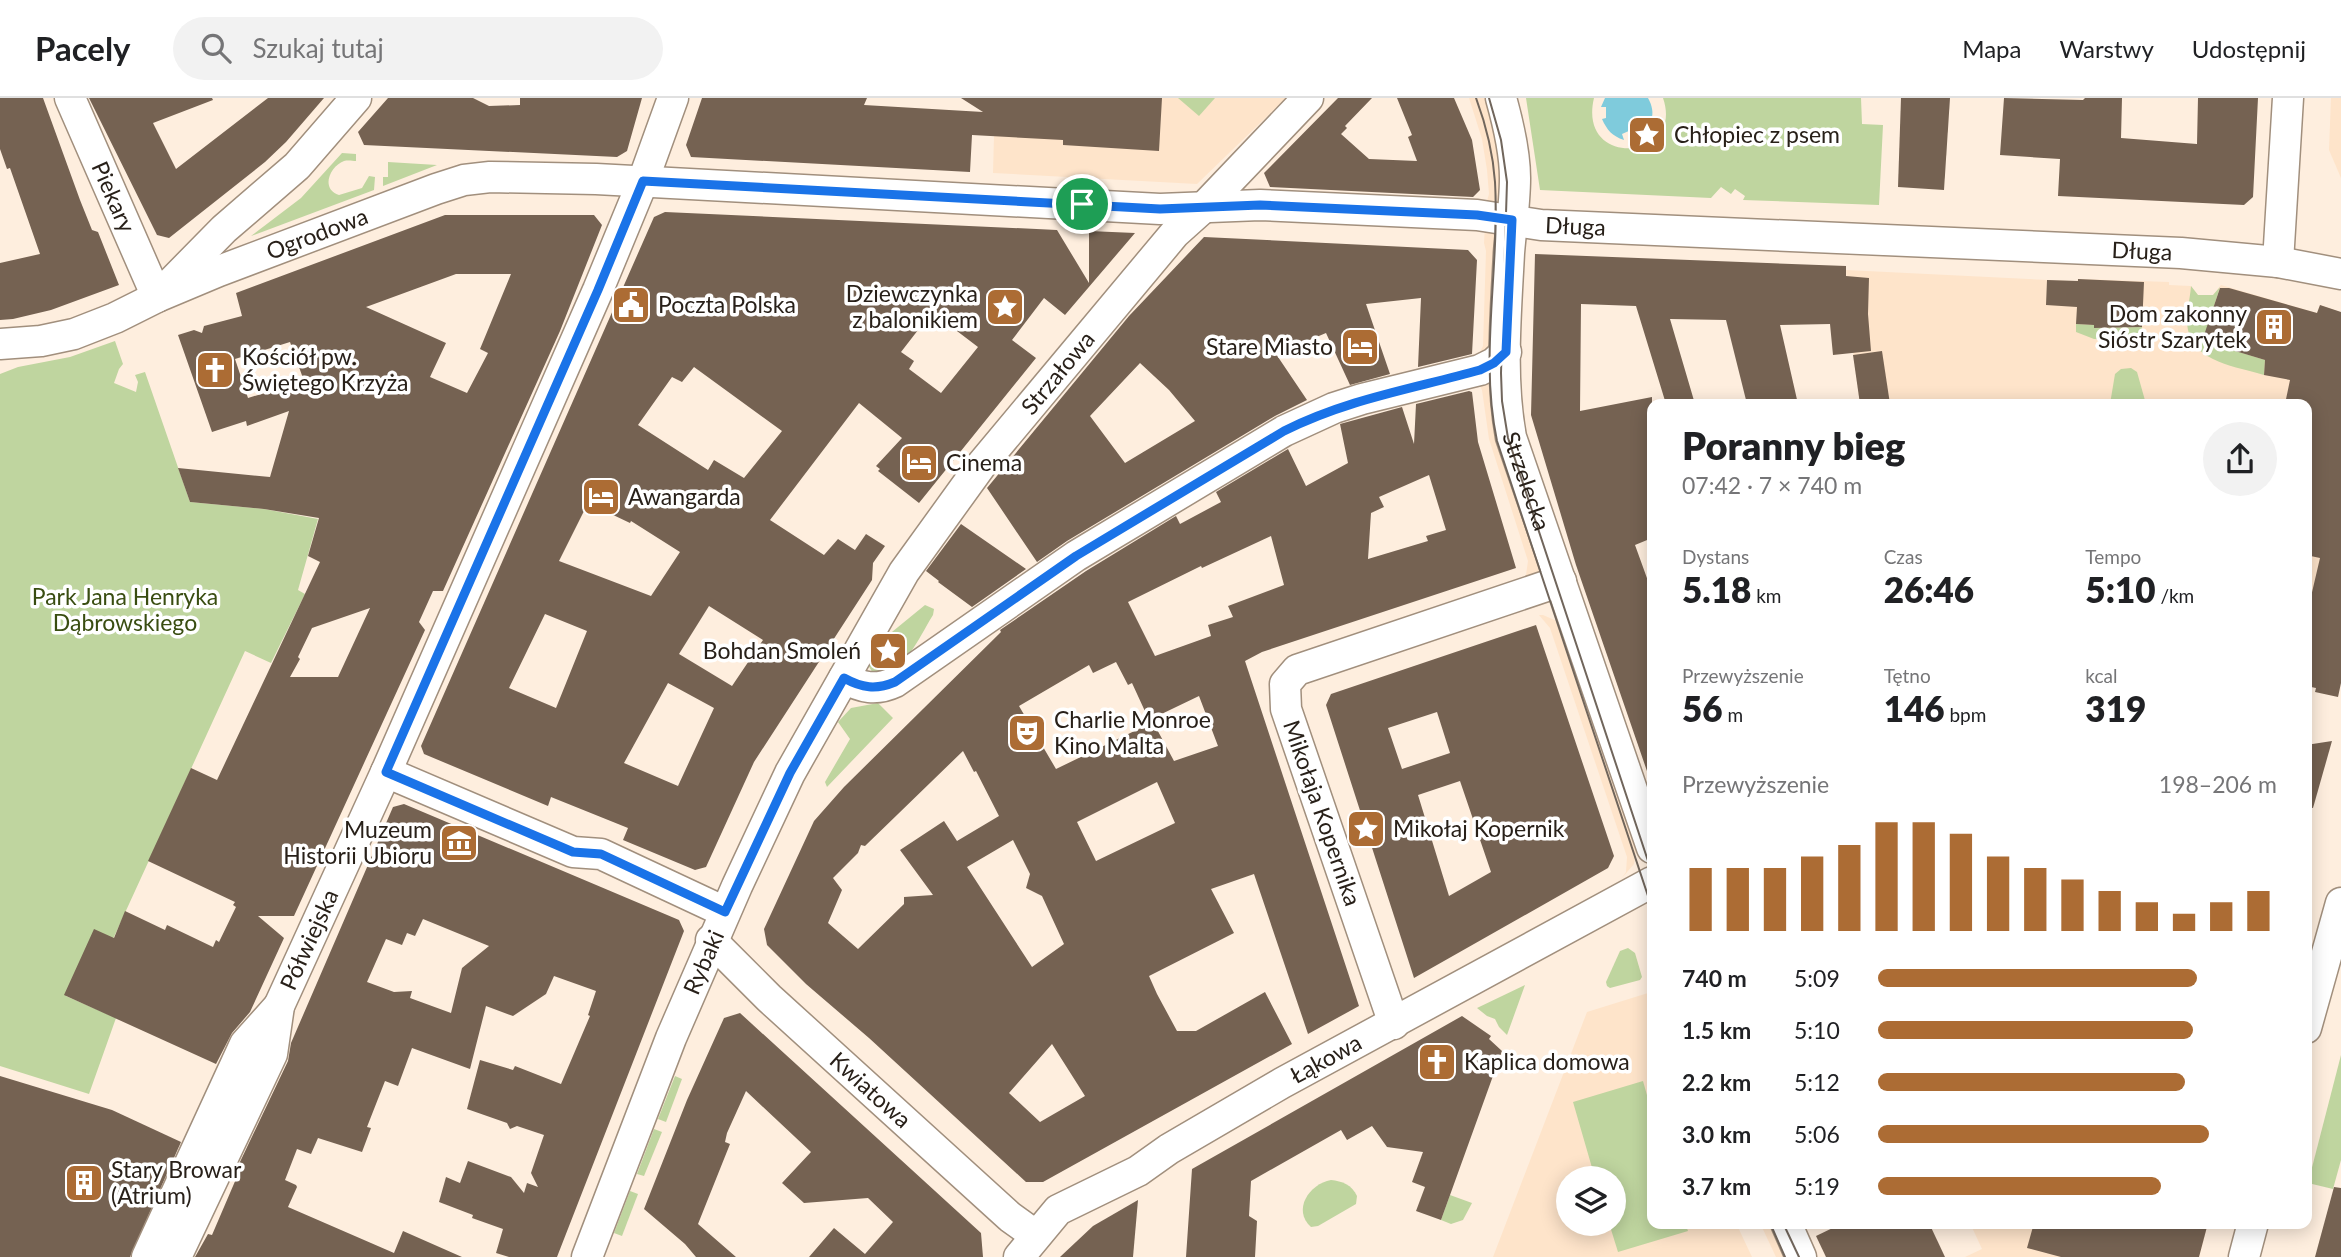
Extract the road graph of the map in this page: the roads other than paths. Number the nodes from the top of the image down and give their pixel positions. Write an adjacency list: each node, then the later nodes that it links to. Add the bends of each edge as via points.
1 (70, 98): 12 (street, Piekary)
2 (356, 98): 12 (street, via 297,166 224,229)
3 (673, 98): 7 (street, Półwiejska)
4 (1308, 98): 8 (street, Strzałowa)
5 (1501, 98): 9 (street, Strzelecka, via 1515,177)
6 (2288, 98): 10 (street)
7 (643, 181): 8 (street, Długa, via 1160,209); 12 (street, Ogrodowa, via 464,180); 17 (street, Półwiejska, via 598,290 554,417 468,559)
8 (1204, 207): 9 (street, Długa, via 1260,205); 16 (street, Strzałowa, via 1175,233 982,464 904,572)
9 (1512, 220): 10 (street, Długa); 14 (street, Strzelecka)
10 (2278, 262): 11 (street, Długa)
11 (2341, 274)
12 (157, 297): 13 (street, Ogrodowa, via 74,334)
13 (0, 344)
14 (1506, 352): 15 (street, Strzelecka, via 1511,437); 16 (street, via 1480,370 1362,399 1309,418 1076,556 895,682 866,688)
15 (1561, 581): 18 (street, Strzelecka); 25 (street, Mikołaja Kopernika, via 1297,670 1285,684 1286,709)
16 (844, 678): 21 (street, Rybaki, via 790,773)
17 (386, 772): 21 (street, via 573,852 601,854); 23 (street, Półwiejska)
18 (1647, 833)
19 (1647, 884): 25 (street, Łąkowa)
20 (2341, 903): 24 (street)
21 (725, 912): 22 (street, Rybaki)
22 (712, 940): 28 (street, Kwiatowa, via 778,1007 1010,1217); 31 (street, Rybaki)
23 (279, 1006): 29 (street, Półwiejska, via 245,1044); 30 (street, Półwiejska, via 272,1054)
24 (2312, 1007)
25 (1394, 1024): 28 (street, Łąkowa, via 1282,1083 1138,1171 1058,1210)
26 (1789, 1229): 32 (street)
27 (2251, 1229): 33 (street)
28 (1027, 1246)
29 (147, 1257)
30 (176, 1257)
31 (587, 1257)
32 (1801, 1257)
33 (2244, 1257)

